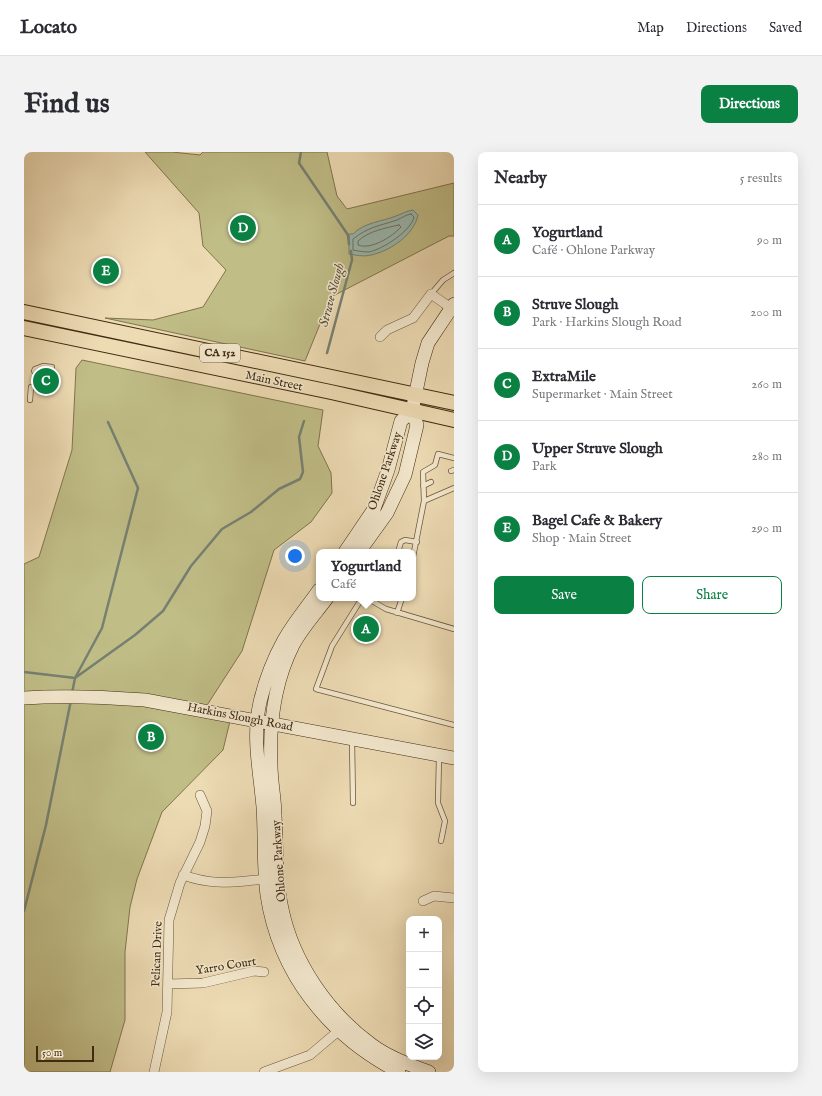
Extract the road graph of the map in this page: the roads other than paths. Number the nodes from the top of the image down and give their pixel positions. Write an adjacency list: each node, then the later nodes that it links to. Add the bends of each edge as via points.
1 (454, 273): 2 (lane)
2 (431, 294): 3 (street); 6 (street, via 412,318 387,330)
3 (453, 306): 10 (main road, Ohlone Parkway, via 428,343)
4 (26, 313): 5 (street); 10 (main road, Main Street / CA 152)
5 (24, 328): 13 (main road, Main Street / CA 152)
6 (380, 337)
7 (52, 367): 8 (lane, via 44,366)
8 (34, 371)
9 (31, 387): 11 (lane)
10 (416, 394): 12 (main road, Main Street / CA 152); 13 (main road, Ohlone Parkway)
11 (30, 400)
12 (454, 403)
13 (412, 411): 14 (main road, Main Street / CA 152); 21 (main road, Ohlone Parkway, via 401,421 374,509); 22 (main road, Ohlone Parkway, via 417,425 405,475 386,513)
14 (454, 420)
15 (454, 458): 17 (lane, via 438,454 435,465 423,472)
16 (431, 482): 17 (lane)
17 (423, 486): 19 (lane)
18 (454, 488): 19 (lane)
19 (424, 501): 20 (lane)
20 (417, 542): 23 (lane, via 405,540 401,542); 24 (lane)
21 (347, 549)
22 (361, 549)
23 (399, 549)
24 (415, 549)
25 (316, 594): 33 (main road, Ohlone Parkway, via 284,639 260,702)
26 (325, 601): 34 (main road, Ohlone Parkway, via 294,643 284,664)
27 (360, 601): 35 (lane, via 332,646 316,688)
28 (373, 601): 30 (lane)
29 (401, 601): 30 (lane)
30 (397, 612): 31 (lane)
31 (454, 629)
32 (24, 698): 33 (main road, Harkins Slough Road, via 111,697 145,700)
33 (258, 720): 34 (main road, Harkins Slough Road); 43 (main road, Ohlone Parkway, via 257,756)
34 (271, 723): 36 (main road, Harkins Slough Road); 43 (main road, Ohlone Parkway, via 271,764 276,816)
35 (454, 725)
36 (352, 738): 37 (main road, Harkins Slough Road); 40 (lane)
37 (439, 756): 38 (main road, Harkins Slough Road); 41 (lane, via 438,803 445,821)
38 (454, 758)
39 (200, 795): 42 (street, Pelican Drive, via 207,811 205,826)
40 (354, 803)
41 (441, 840)
42 (183, 875): 43 (street, via 217,884); 47 (street, Pelican Drive, via 168,924)
43 (271, 879): 48 (main road, Ohlone Parkway, via 301,962)
44 (454, 898): 45 (street, via 434,896)
45 (423, 901)
46 (264, 972): 47 (street, Yarro Court, via 254,971 203,983)
47 (168, 984): 49 (street, Pelican Drive, via 166,1019)
48 (342, 1027): 50 (street, via 302,1059); 51 (main road, Ohlone Parkway, via 363,1051); 52 (main road, Ohlone Parkway, via 382,1051)
49 (154, 1072)
50 (264, 1072)
51 (399, 1072)
52 (429, 1072)

